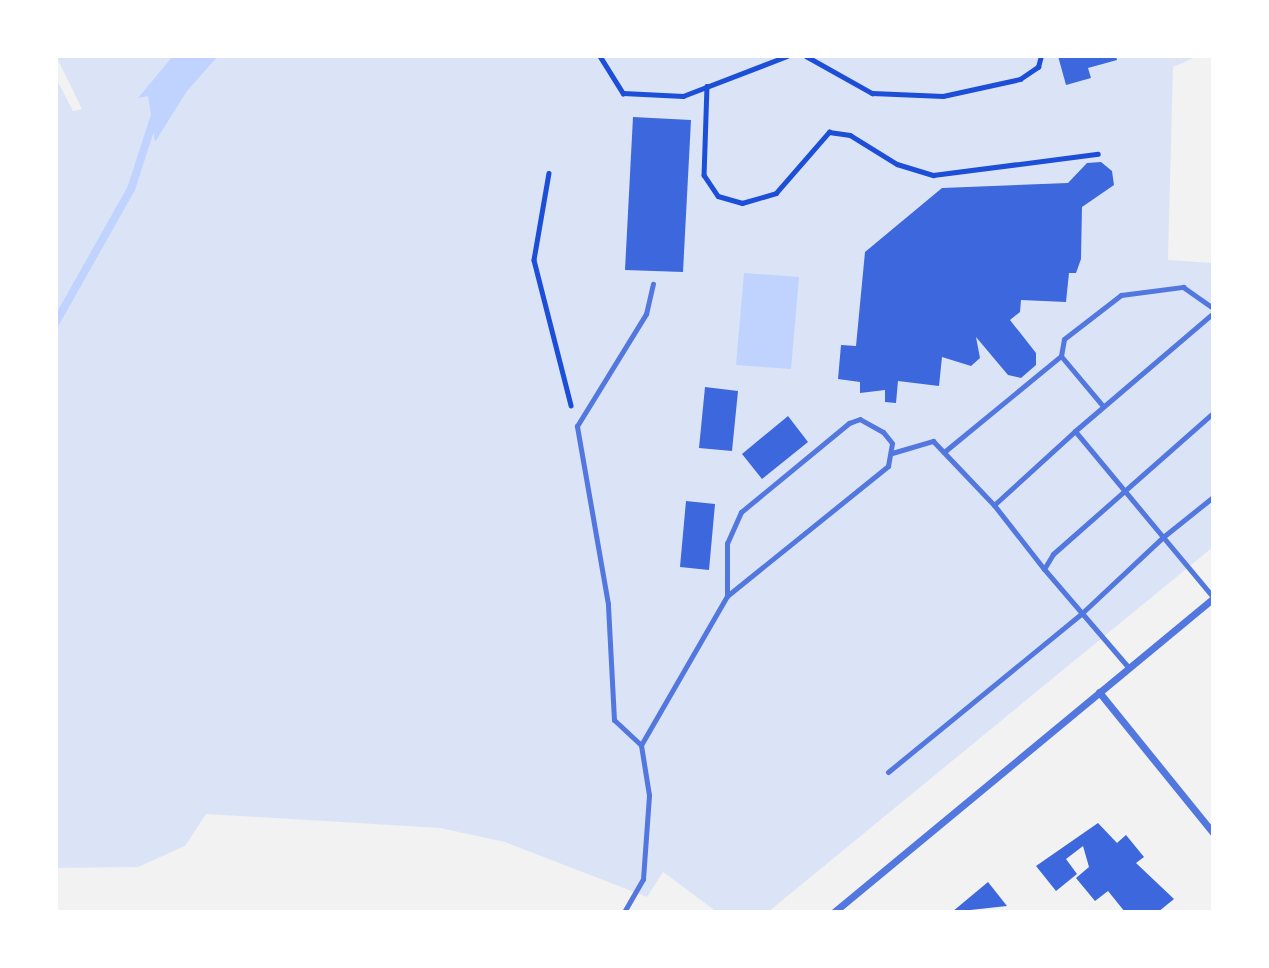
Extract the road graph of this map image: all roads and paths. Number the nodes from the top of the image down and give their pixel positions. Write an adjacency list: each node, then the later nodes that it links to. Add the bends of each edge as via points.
1 (600, 56): 5 (path, via 623,93 683,96)
2 (787, 56): 5 (path)
3 (806, 56): 4 (path, via 872,93 943,96 1020,79 1038,67)
4 (1041, 56)
5 (707, 86): 6 (path, via 704,175 719,196 742,204 776,193 829,132 850,135 897,164 933,175)
6 (1098, 154)
7 (549, 173): 13 (path, via 534,260)
8 (653, 284): 13 (lane, via 646,314)
9 (1213, 310): 10 (lane, via 1184,287 1121,295 1064,340); 11 (lane)
10 (1061, 356): 11 (lane); 15 (lane)
11 (1103, 406): 14 (lane)
12 (1213, 413): 17 (lane)
13 (577, 426): 27 (lane, via 608,604 614,720)
14 (1075, 431): 17 (lane); 19 (lane)
15 (944, 452): 16 (lane, via 933,441); 19 (lane)
16 (892, 453): 22 (lane, via 888,466); 22 (lane, via 883,432 860,419 849,423 741,512 727,543)
17 (1125, 490): 20 (lane); 21 (lane, via 1053,554)
18 (1213, 498): 20 (lane)
19 (995, 505): 21 (lane)
20 (1163, 537): 23 (lane); 24 (lane)
21 (1044, 569): 24 (lane)
22 (726, 596): 27 (lane)
23 (1213, 597): 25 (street)
24 (1082, 614): 25 (lane); 28 (lane)
25 (1129, 668): 26 (street)
26 (1099, 692): 29 (street); 31 (street)
27 (641, 745): 30 (lane, via 649,795 643,879)
28 (888, 772)
29 (1213, 833)
30 (624, 912)
31 (834, 912)

